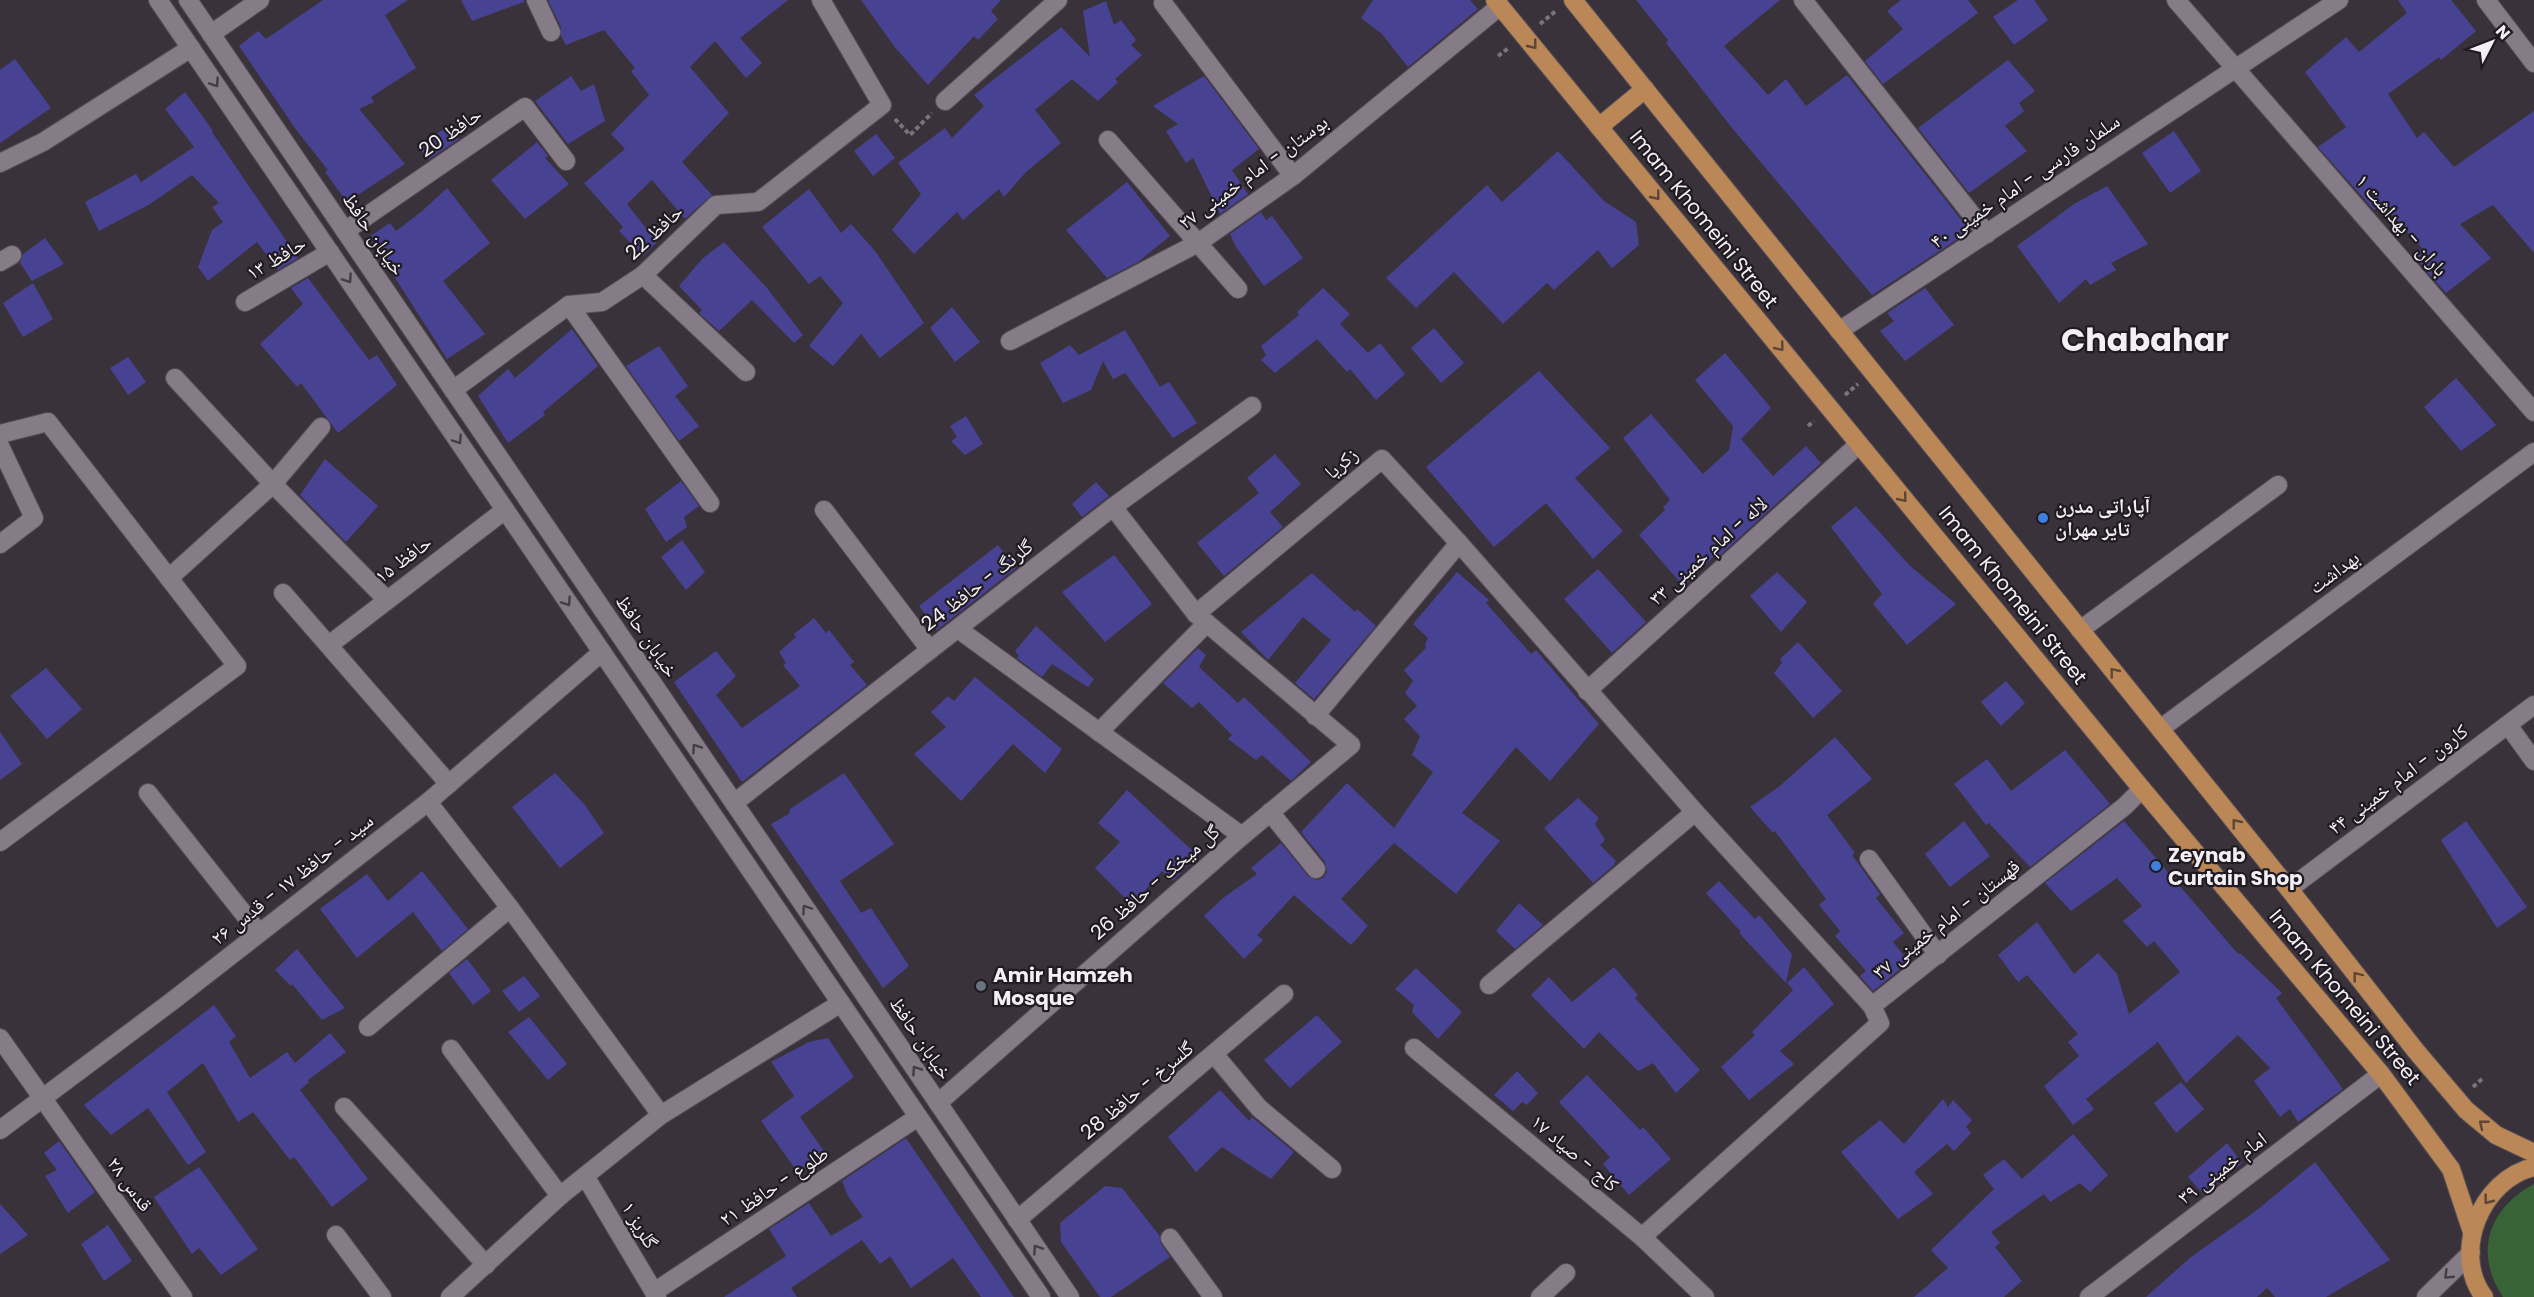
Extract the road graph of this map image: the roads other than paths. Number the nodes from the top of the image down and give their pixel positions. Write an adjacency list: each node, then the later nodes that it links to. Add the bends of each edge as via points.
1 (158, 0): 16 (street)
2 (188, 0): 15 (street, خیابان حافظ)
3 (260, 0): 15 (street)
4 (536, 0): 14 (street)
5 (821, 0): 30 (street, حافظ 22, via 882,105 758,202 716,205)
6 (1058, 0): 20 (street)
7 (1573, 0): 19 (main road, Imam Khomeini Street)
8 (1803, 0): 27 (street)
9 (2176, 0): 18 (street, باران - بهداشت ۱)
10 (2338, 0): 18 (street, سلمان فارسی - امام خمینی ۴۰)
11 (2486, 0): 17 (street)
12 (1163, 1): 25 (street)
13 (1498, 3): 21 (main road, Imam Khomeini Street, one-way to 21); 25 (street, بوستان - امام خمینی ۲۷)
14 (551, 32)
15 (211, 34): 26 (street, خیابان حافظ)
16 (191, 48): 24 (street, via 43,142); 29 (street, one-way to 29)
17 (2534, 63)
18 (2236, 67): 27 (street, سلمان فارسی - امام خمینی ۴۰); 40 (street, باران - بهداشت ۱)
19 (1645, 89): 21 (main road); 34 (main road, Imam Khomeini Street)
20 (945, 101)
21 (1599, 127): 43 (main road, Imam Khomeini Street, one-way to 43)
22 (1108, 140): 28 (street)
23 (566, 161): 26 (street, حافظ 20, via 525,107)
24 (0, 163)
25 (1293, 176): 28 (street, بوستان - امام خمینی ۲۷)
26 (345, 231): 38 (street, خیابان حافظ)
27 (1987, 234): 34 (street, سلمان فارسی - امام خمینی ۴۰)
28 (1197, 243): 31 (street); 35 (street, بوستان - امام خمینی ۲۷)
29 (330, 252): 32 (street, حافظ ۱۳); 50 (street, one-way to 50)
30 (643, 275): 33 (street, حافظ 22, via 602,302); 36 (street)
31 (1238, 289)
32 (245, 302)
33 (569, 304): 38 (street); 48 (street)
34 (1839, 331): 59 (main road, Imam Khomeini Street)
35 (1010, 341)
36 (746, 372)
37 (175, 378): 46 (street)
38 (453, 390): 74 (street, خیابان حافظ, one-way to 38)
39 (1252, 406): 49 (street, گلرنگ - حافظ 24)
40 (2534, 412)
41 (321, 427): 46 (street)
42 (0, 434): 54 (street, via 48,422)
43 (1859, 444): 63 (street, لاله - امام خمینی ۳۳); 71 (main road, Imam Khomeini Street, one-way to 71)
44 (0, 446): 53 (street, via 34,518)
45 (2534, 452): 67 (street, بهداشت)
46 (273, 484): 54 (street); 56 (street)
47 (2278, 485): 59 (street)
48 (711, 503)
49 (1113, 507): 57 (street); 58 (street, گلرنگ - حافظ 24)
50 (505, 510): 56 (street, حافظ ۱۵); 62 (street, one-way to 62)
51 (825, 510): 61 (street)
52 (1459, 543): 57 (street, زکریا, via 1382,459); 63 (street, زکریا); 65 (street)
53 (0, 544)
54 (169, 578): 78 (street, via 237,666)
55 (283, 593): 60 (street)
56 (387, 600): 60 (street, حافظ ۱۵)
57 (1201, 619): 65 (street); 68 (street)
58 (958, 628): 61 (street, گلرنگ - حافظ 24); 68 (street)
59 (2080, 630): 67 (main road, Imam Khomeini Street, one-way to 59)
60 (329, 645): 70 (street)
61 (930, 650): 74 (street, گلرنگ - حافظ 24)
62 (602, 652): 70 (street, سید - حافظ ۱۷ - قدس ۲۶); 87 (street)
63 (1587, 691): 76 (street, زکریا)
64 (2534, 705): 66 (street, کارون - امام خمینی ۴۴)
65 (1315, 716): 75 (street, گل میخک - حافظ 26, via 1351,745)
66 (2508, 725): 69 (street); 81 (street, کارون - امام خمینی ۴۴)
67 (2160, 729): 81 (main road, Imam Khomeini Street, one-way to 67)
68 (1098, 732): 77 (street)
69 (2534, 761)
70 (449, 784): 73 (street, سید - حافظ ۱۷ - قدس ۲۶)
71 (2142, 789): 84 (street, قهستان - امام خمینی ۳۷); 94 (main road, Imam Khomeini Street)
72 (148, 793): 83 (street)
73 (428, 801): 82 (street); 83 (street, سید - حافظ ۱۷ - قدس ۲۶)
74 (734, 803): 96 (street, خیابان حافظ, one-way to 74)
75 (1270, 812): 77 (street, گل میخک - حافظ 26); 80 (street)
76 (1695, 812): 85 (street); 88 (street, زکریا)
77 (1242, 836): 96 (street, گل میخک - حافظ 26)
78 (0, 842)
79 (1869, 859): 84 (street)
80 (1316, 869)
81 (2289, 889): 101 (main road, Imam Khomeini Street, one-way to 81, via 2496,1135 2466,1110)
82 (510, 908): 89 (street); 98 (street)
83 (259, 933): 95 (street, سید - حافظ ۱۷ - قدس ۲۶)
84 (1938, 955): 88 (street, قهستان - امام خمینی ۳۷)
85 (1490, 985)
86 (1284, 994): 93 (street, گلسرخ - حافظ 28)
87 (841, 1003): 98 (street); 99 (street)
88 (1872, 1006): 109 (street, قهستان - امام خمینی ۳۷, via 1880,1023)
89 (368, 1027)
90 (0, 1038): 95 (street, قدس ۲۸)
91 (1414, 1048): 109 (street, کاج - صیاد ۱۷)
92 (451, 1049): 105 (street)
93 (1214, 1054): 103 (street, via 1259,1108); 106 (street, گلسرخ - حافظ 28)
94 (2381, 1074): 107 (main road, Imam Khomeini Street, via 2451,1169); 123 (street, امام خمینی ۳۹)
95 (40, 1098): 100 (street, سید - حافظ ۱۷ - قدس ۲۶); 115 (street, قدس ۲۸)
96 (938, 1103): 106 (street, خیابان حافظ)
97 (344, 1107): 112 (street)
98 (661, 1115): 104 (street)
99 (918, 1117): 114 (street, طلوع - حافظ ۲۱); 118 (street)
100 (0, 1130)
101 (2534, 1153)
102 (2534, 1167): 107 (main road, one-way to 107, via 2502,1184 2483,1205)
103 (1332, 1169)
104 (585, 1176): 105 (street); 114 (street, گلریز ۱)
105 (560, 1196): 112 (street)
106 (1017, 1220): 119 (street, خیابان حافظ, one-way to 106)
107 (2472, 1232): 111 (main road)
108 (336, 1235): 116 (street)
109 (1642, 1237): 122 (street, کاج - صیاد ۱۷)
110 (1170, 1238): 120 (street)
111 (2471, 1252): 124 (street, one-way to 124); 125 (main road, via 2479,1291)
112 (486, 1265): 117 (street)
113 (1566, 1273): 121 (street)
114 (655, 1295)
115 (183, 1297)
116 (382, 1297)
117 (450, 1297)
118 (1041, 1297)
119 (1070, 1297)
120 (1213, 1297)
121 (1540, 1297)
122 (1705, 1297)
123 (2089, 1297)
124 (2426, 1297)
125 (2484, 1297)

